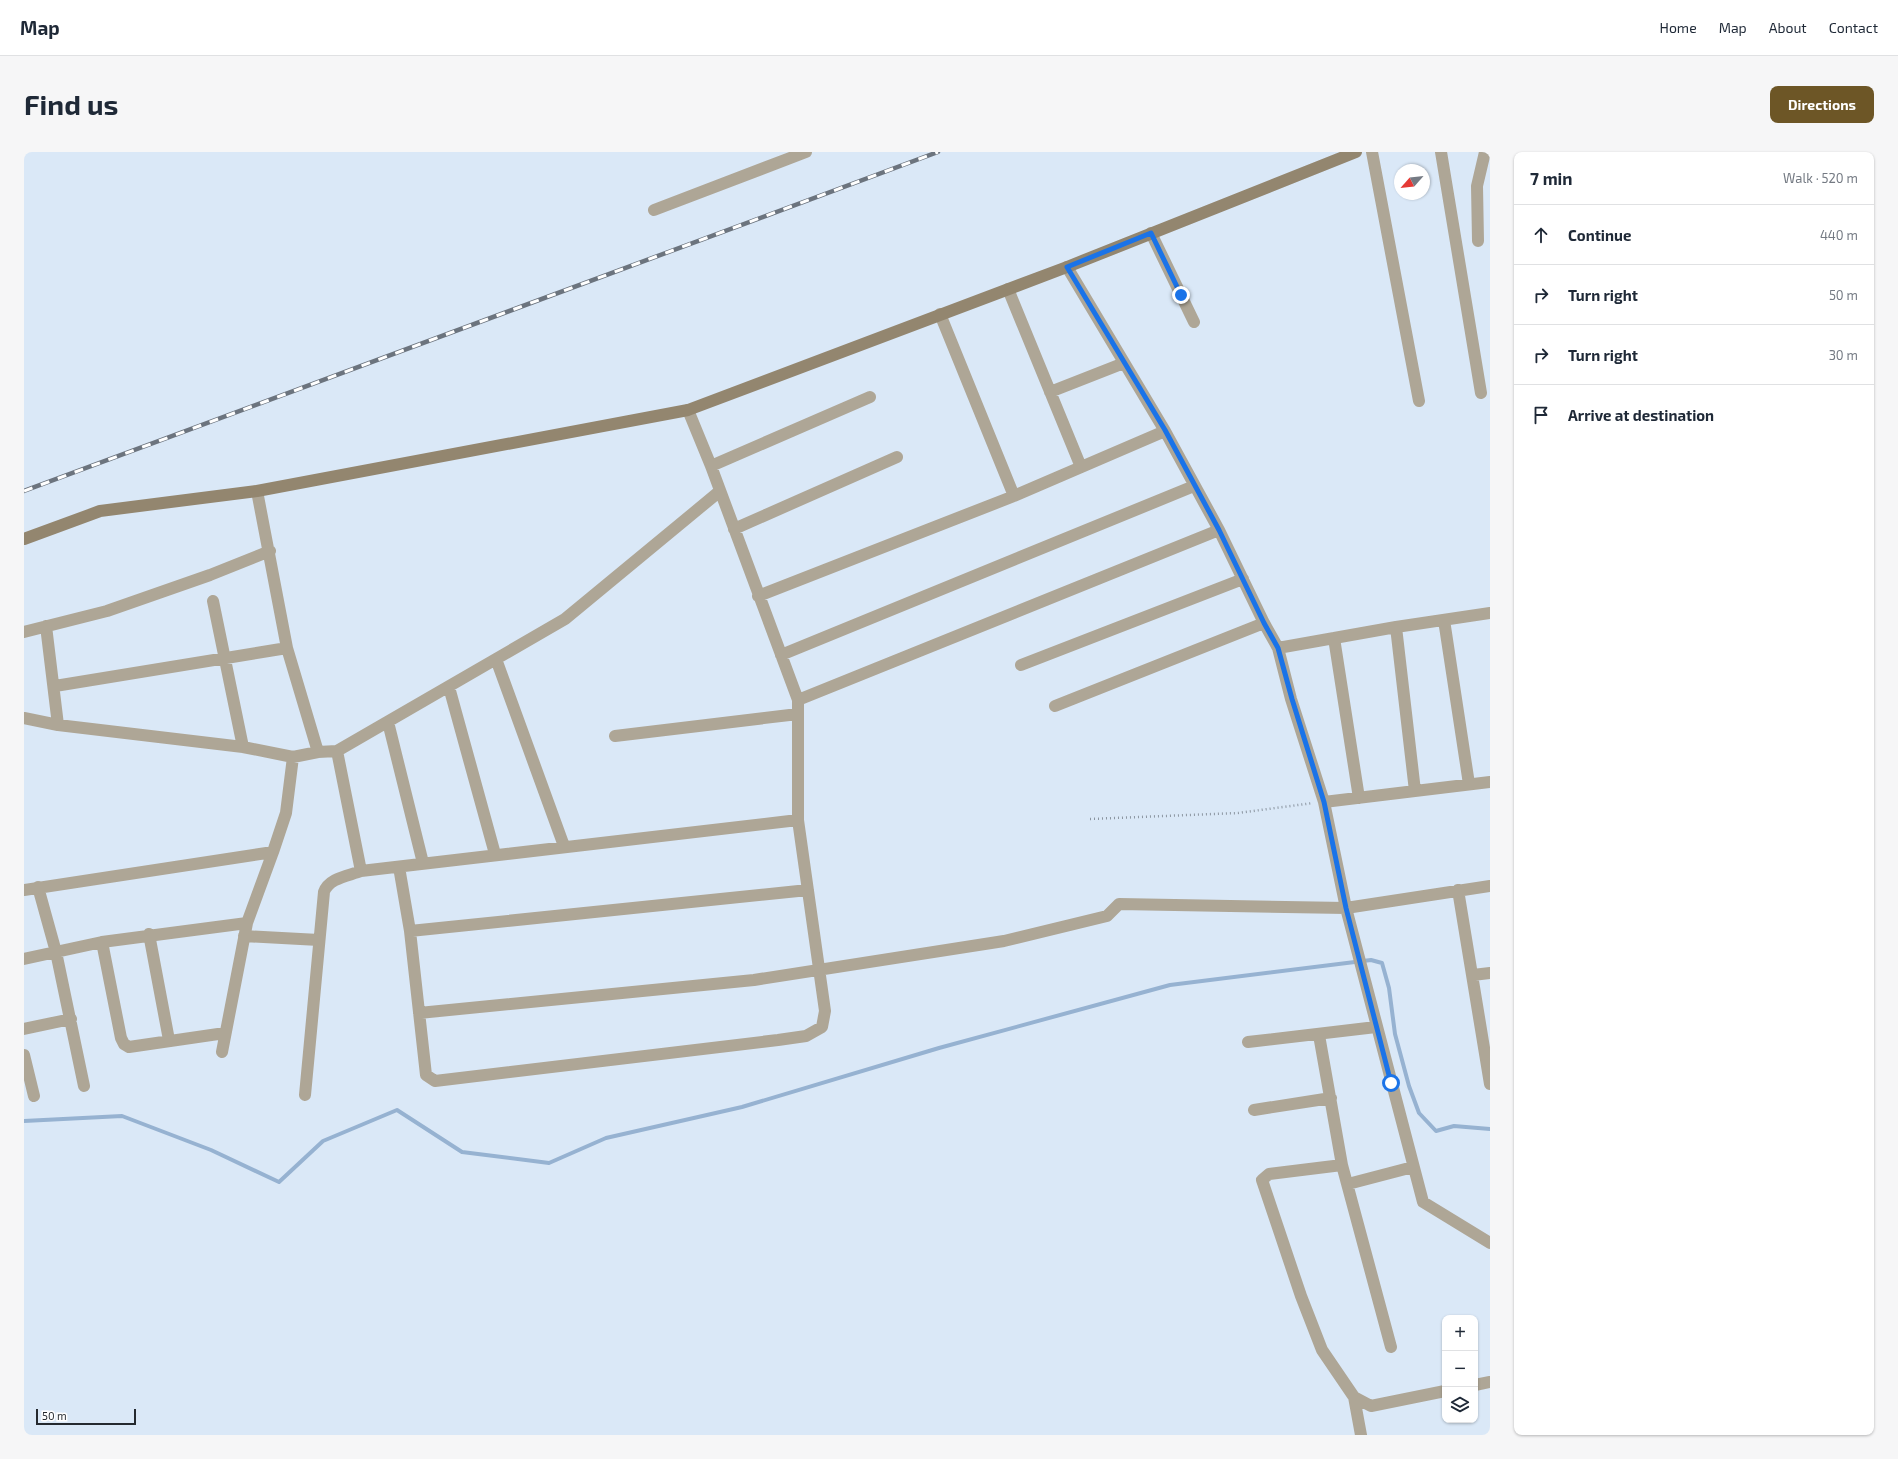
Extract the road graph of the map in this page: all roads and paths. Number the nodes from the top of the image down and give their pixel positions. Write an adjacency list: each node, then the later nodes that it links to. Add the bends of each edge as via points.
1 (806, 152): 6 (street)
2 (1356, 152): 7 (street)
3 (1372, 152): 17 (street)
4 (1441, 152): 15 (street)
5 (1485, 152): 8 (street, via 1477,186)
6 (654, 210)
7 (1151, 233): 9 (street); 12 (street)
8 (1478, 241)
9 (1067, 267): 10 (street); 13 (street)
10 (1008, 289): 11 (street); 14 (street)
11 (940, 314): 18 (street); 26 (street)
12 (1194, 322)
13 (1124, 363): 14 (street); 19 (street)
14 (1050, 392): 22 (street)
15 (1481, 393)
16 (870, 397): 21 (street)
17 (1419, 401)
18 (688, 410): 21 (street); 24 (street)
19 (1165, 430): 22 (street); 23 (street)
20 (897, 457): 27 (street)
21 (711, 466): 25 (street)
22 (1081, 467): 26 (street)
23 (1194, 486): 28 (street); 43 (street)
24 (258, 491): 29 (street, via 100,511); 30 (street)
25 (720, 491): 27 (street); 45 (street, via 565,619)
26 (1014, 496): 32 (street)
27 (734, 529): 32 (street)
28 (1219, 530): 31 (street); 49 (street)
29 (24, 539)
30 (270, 551): 37 (street, via 107,611); 41 (street)
31 (1243, 579): 36 (street); 46 (street)
32 (758, 596): 43 (street)
33 (214, 601): 44 (street)
34 (1490, 613): 35 (street)
35 (1444, 620): 38 (street); 61 (street)
36 (1264, 623): 42 (street); 50 (street)
37 (46, 626): 39 (street); 47 (street)
38 (1396, 627): 40 (street); 62 (street)
39 (24, 632)
40 (1334, 638): 42 (street); 63 (street)
41 (288, 648): 44 (street); 58 (street)
42 (1278, 648): 64 (street)
43 (781, 655): 49 (street)
44 (225, 659): 47 (street); 56 (street)
45 (496, 659): 48 (street); 67 (street)
46 (1021, 665)
47 (55, 686): 54 (street)
48 (449, 687): 53 (street); 69 (street)
49 (798, 700): 51 (street)
50 (1055, 706)
51 (798, 714): 55 (street); 66 (street)
52 (24, 718): 54 (street)
53 (388, 722): 57 (street); 70 (street)
54 (58, 725): 56 (street)
55 (615, 736)
56 (243, 747): 59 (street)
57 (337, 751): 58 (street); 72 (street)
58 (318, 752): 59 (street)
59 (293, 757): 68 (street, via 286,813)
60 (1490, 782): 61 (street)
61 (1469, 784): 62 (street)
62 (1415, 791): 63 (street)
63 (1359, 798): 64 (street)
64 (1324, 802): 65 (path, via 1238,813); 78 (street)
65 (1090, 819)
66 (798, 820): 67 (street); 76 (street)
67 (564, 846): 69 (street)
68 (273, 852): 74 (street); 79 (street)
69 (495, 854): 70 (street)
70 (423, 863): 71 (street)
71 (399, 866): 72 (street); 80 (street)
72 (361, 871): 83 (street, via 327,885)
73 (1490, 886): 77 (street)
74 (38, 887): 75 (street); 85 (street)
75 (24, 890)
76 (808, 890): 80 (street); 87 (street)
77 (1458, 890): 78 (street); 89 (street)
78 (1346, 908): 87 (street, via 1119,904 1107,916 1004,941); 92 (street)
79 (247, 923): 81 (street); 82 (street)
80 (410, 931): 90 (street)
81 (149, 934): 84 (street); 96 (street)
82 (244, 936): 83 (street); 94 (street)
83 (319, 940): 103 (street)
84 (102, 942): 85 (street); 96 (street, via 124,1044 130,1046)
85 (56, 952): 86 (street); 91 (street)
86 (24, 959)
87 (819, 970): 90 (street, via 754,980); 90 (street, via 825,1011 822,1028 806,1036 435,1081 426,1075)
88 (1490, 973): 89 (street)
89 (1473, 975): 98 (street)
90 (419, 1013)
91 (71, 1019): 93 (street); 102 (street)
92 (1376, 1027): 95 (street); 108 (street)
93 (24, 1029)
94 (225, 1033): 96 (street); 99 (street)
95 (1319, 1035): 97 (street); 105 (street)
96 (169, 1040)
97 (1248, 1042)
98 (1487, 1045): 101 (street)
99 (222, 1052)
100 (24, 1055): 104 (street)
101 (1490, 1084)
102 (84, 1086)
103 (305, 1095)
104 (34, 1096)
105 (1331, 1098): 106 (street); 107 (street)
106 (1254, 1110)
107 (1342, 1165): 109 (street); 115 (street, via 1269,1174 1262,1180 1300,1296 1322,1350)
108 (1413, 1167): 109 (street); 110 (street, via 1423,1202)
109 (1348, 1184): 111 (street)
110 (1490, 1243)
111 (1391, 1347)
112 (1490, 1382): 113 (street)
113 (1478, 1384)
114 (1442, 1392): 115 (street, via 1371,1406)
115 (1354, 1397): 116 (street)
116 (1361, 1435)

